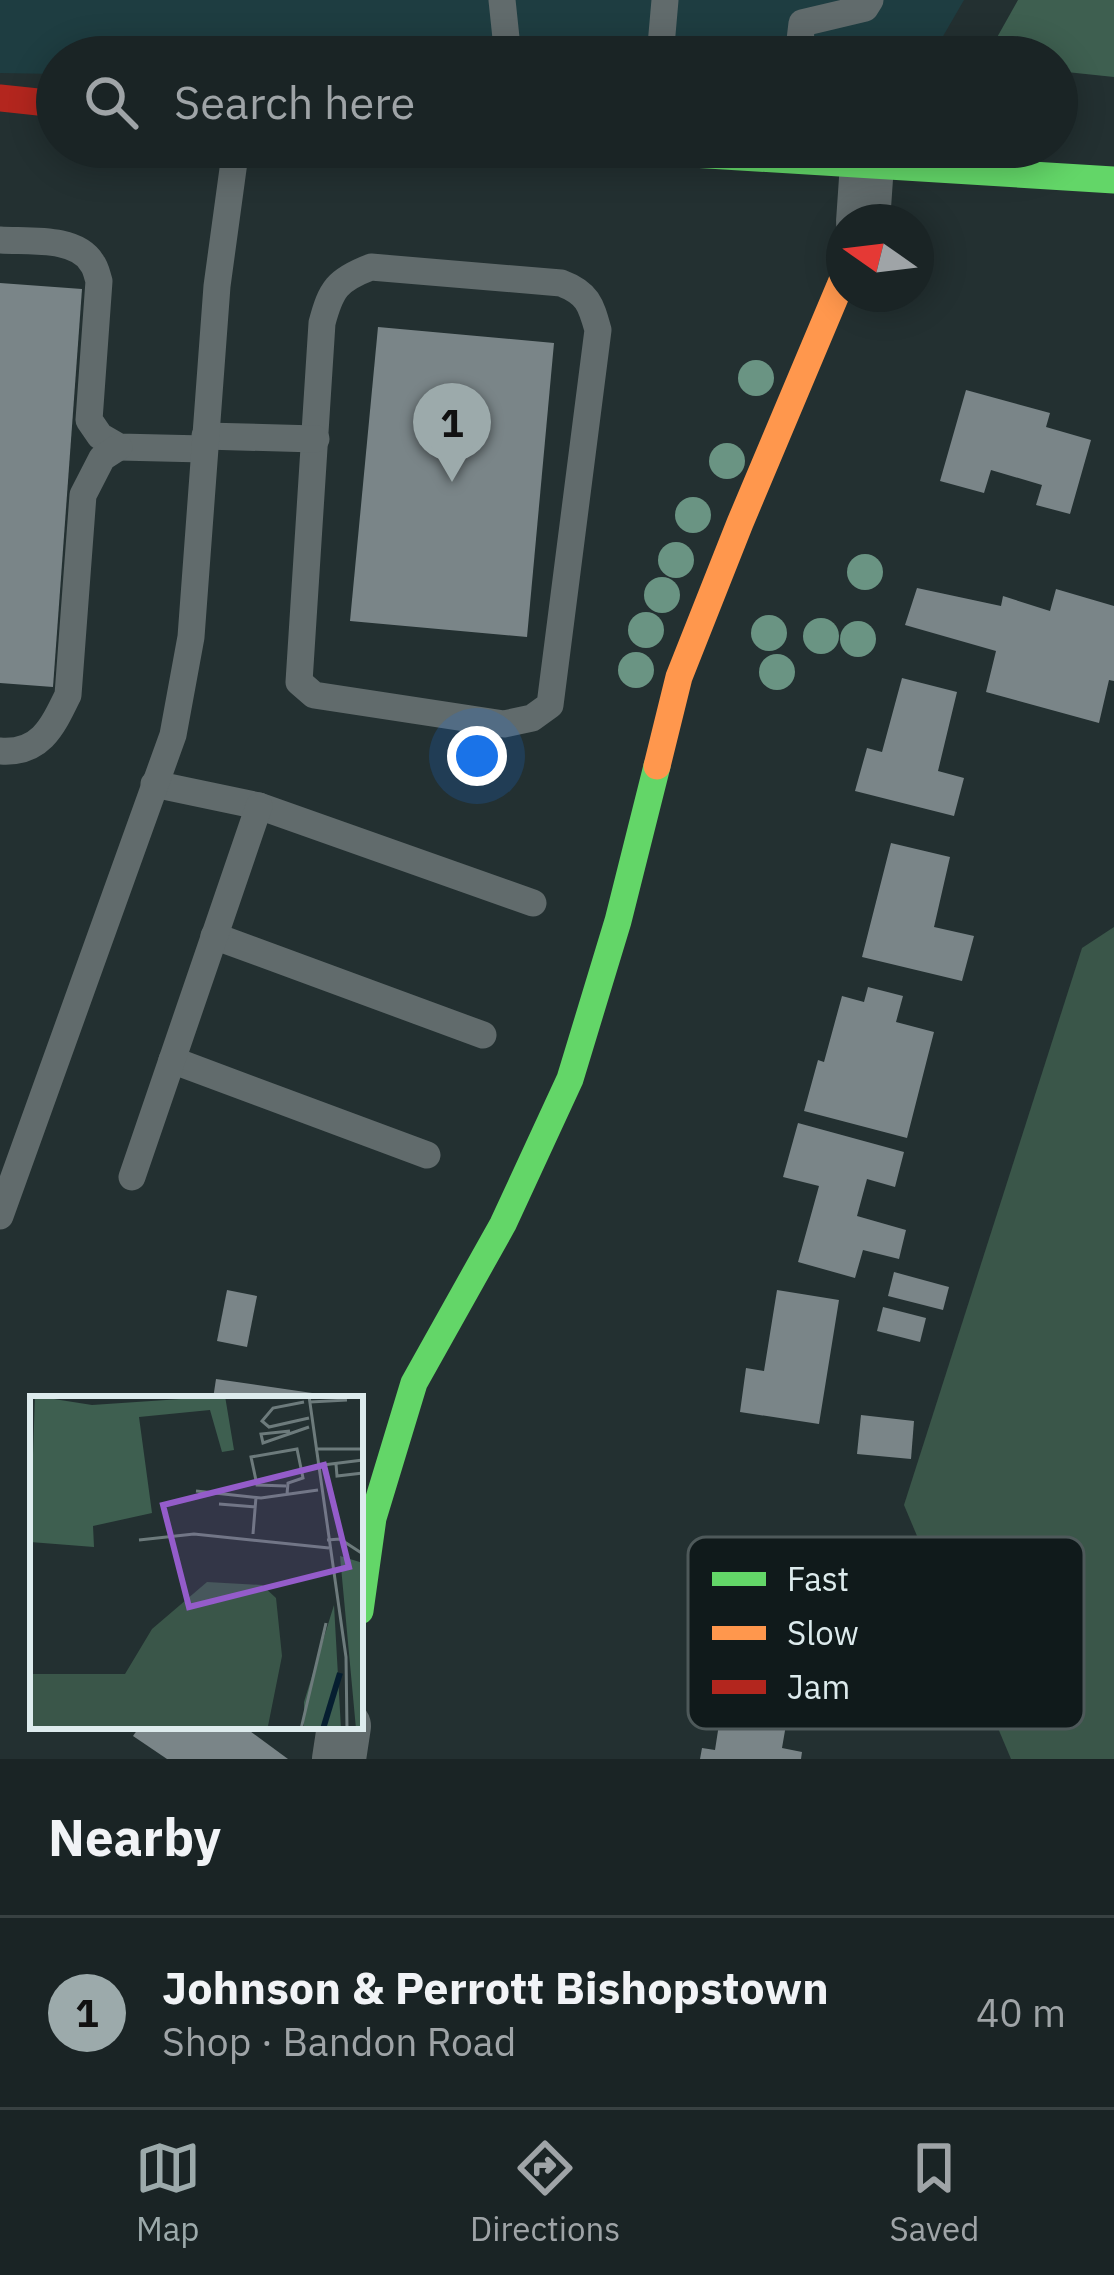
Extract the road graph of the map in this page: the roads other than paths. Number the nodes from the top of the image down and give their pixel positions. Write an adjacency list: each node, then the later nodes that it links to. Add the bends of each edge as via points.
1 (502, 0): 4 (lane)
2 (665, 0): 5 (lane)
3 (870, 0): 6 (lane, via 802,23)
4 (506, 36)
5 (662, 36)
6 (800, 36)
7 (0, 98): 8 (street)
8 (36, 102)
9 (233, 168): 17 (lane)
10 (866, 168): 13 (street)
11 (928, 168): 12 (street)
12 (1114, 180)
13 (864, 204)
14 (0, 240): 18 (lane, via 68,245 92,262 99,281 89,420)
15 (829, 312): 29 (street, via 679,677 570,1079 503,1224 414,1383 373,1518)
16 (316, 439): 16 (lane, via 322,323 330,294 348,276 370,267 578,289 598,330 550,705 504,724 314,695 299,682); 17 (lane)
17 (205, 442): 18 (lane); 20 (lane, via 191,637 173,735)
18 (119, 447): 19 (lane, via 102,458 83,495 68,695 34,746)
19 (0, 751)
20 (154, 784): 21 (lane); 28 (lane)
21 (259, 806): 22 (lane); 23 (lane)
22 (533, 903)
23 (214, 936): 24 (lane); 25 (lane)
24 (483, 1035)
25 (172, 1060): 26 (lane); 27 (lane)
26 (427, 1155)
27 (132, 1178)
28 (0, 1216)
29 (363, 1590)
30 (344, 1729): 31 (street)
31 (339, 1759)

